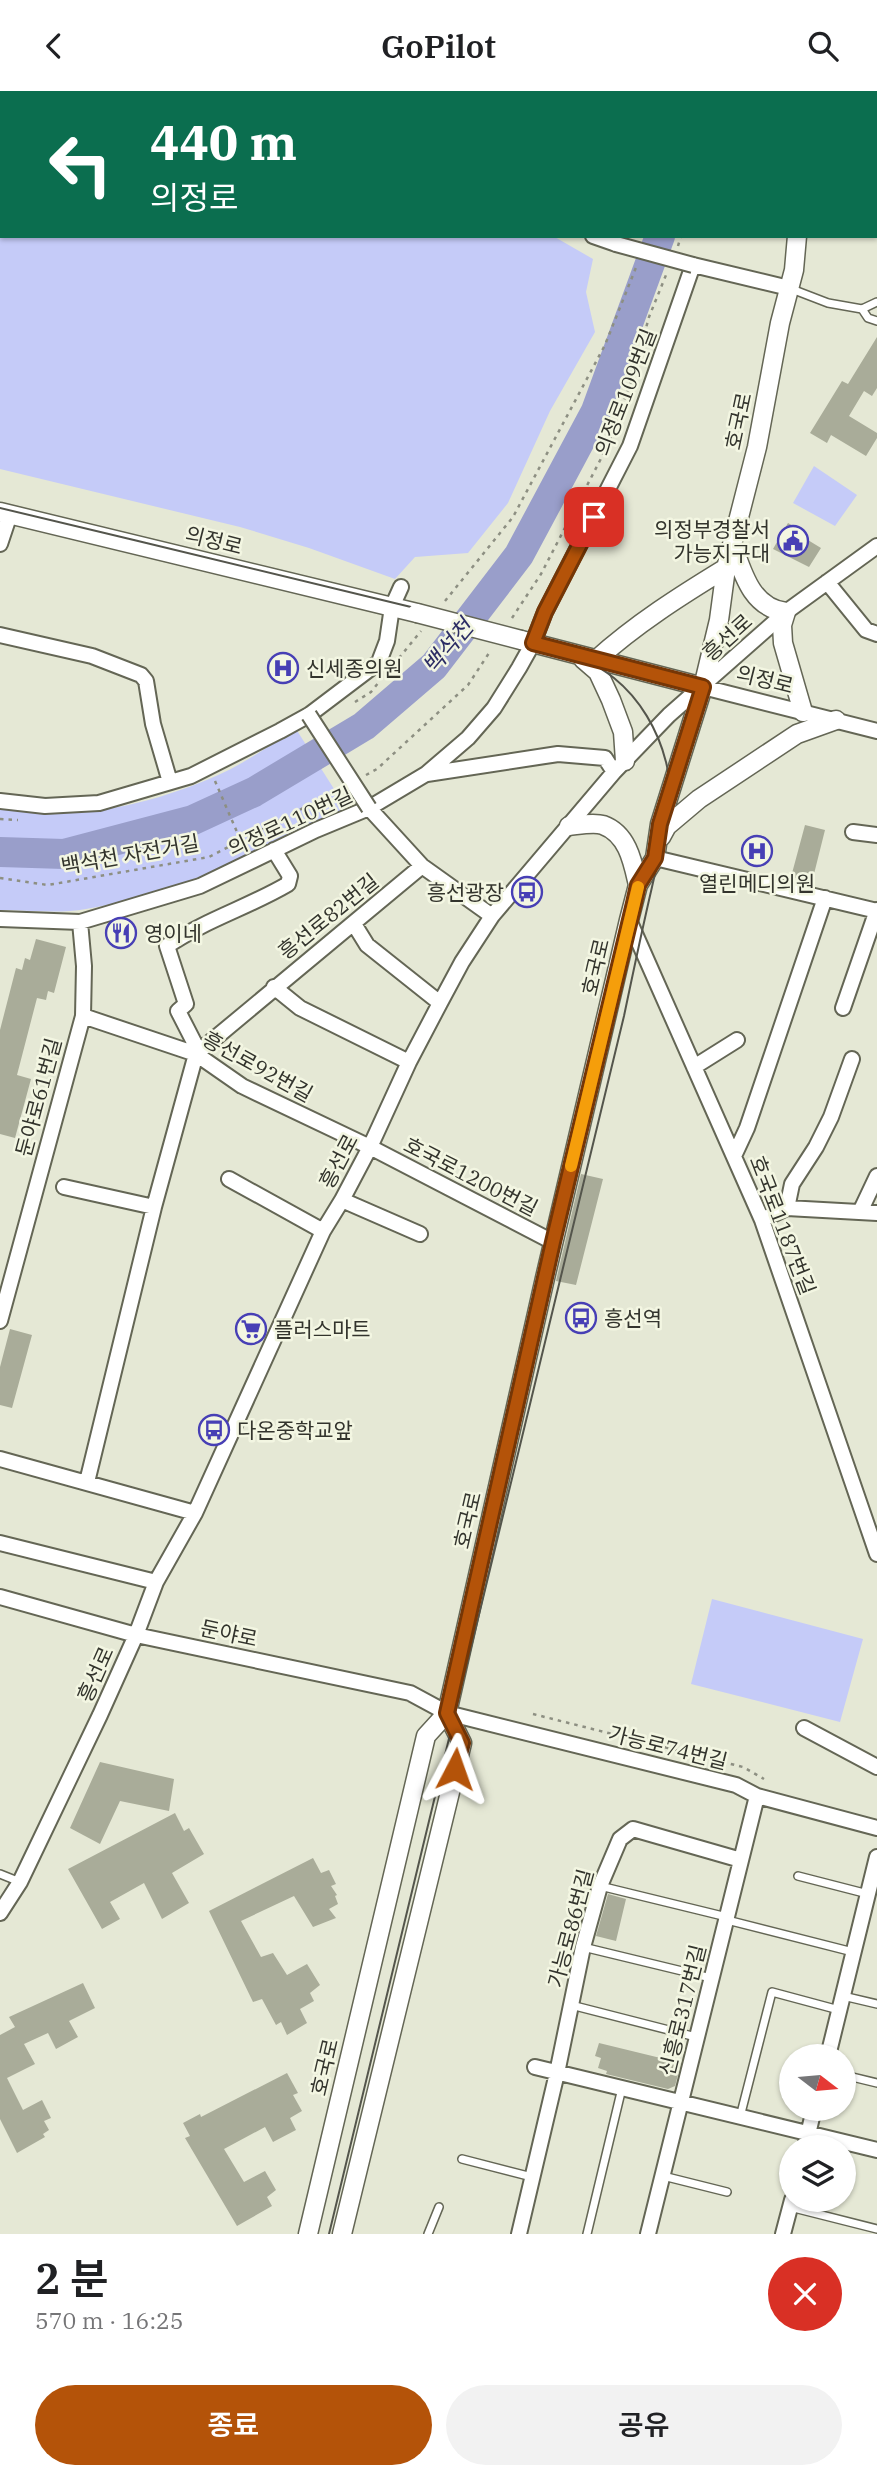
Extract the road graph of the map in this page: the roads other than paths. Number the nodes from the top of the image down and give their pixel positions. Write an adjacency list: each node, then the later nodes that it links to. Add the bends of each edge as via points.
1 (599, 238): 3 (street, bridge)
2 (797, 238): 4 (street, 호국로)
3 (693, 265): 4 (street); 19 (street, 의정로109번길, via 631,446)
4 (789, 288): 6 (lane, via 828,303); 10 (street, 호국로)
5 (877, 302): 6 (lane)
6 (862, 309): 7 (lane)
7 (877, 321)
8 (5, 513): 9 (street); 15 (street, 의정로)
9 (0, 544)
10 (732, 544): 12 (street, 호국로); 16 (street, via 746,583 772,610)
11 (877, 546): 13 (street, 흥선로)
12 (726, 568): 21 (street, via 657,610); 22 (street, 호국로)
13 (827, 582): 16 (street, 흥선로); 17 (street, via 866,631)
14 (401, 587): 15 (street)
15 (392, 607): 19 (street, 의정로, bridge); 24 (street, via 379,662)
16 (786, 612): 22 (street, 흥선로); 23 (street, via 783,643)
17 (877, 634)
18 (0, 635): 29 (street, via 93,656 141,675)
19 (527, 642): 20 (street, 의정로); 28 (street, 의정로110번길, via 494,708)
20 (577, 655): 21 (street, 의정로); 27 (street, via 598,672 623,733)
21 (596, 660): 22 (street, 의정로)
22 (703, 687): 23 (street, 의정로); 27 (street, 흥선로); 36 (street, 호국로, via 660,824)
23 (803, 712): 25 (street, 의정로)
24 (309, 715): 29 (street, via 191,776); 31 (street, bridge)
25 (836, 720): 26 (street, 의정로); 36 (street, via 797,734 699,799 667,826)
26 (877, 731)
27 (620, 766): 28 (street, via 605,758 558,754); 32 (street, 흥선로)
28 (426, 774): 31 (street, 의정로110번길)
29 (170, 782): 30 (street, via 99,803 45,806)
30 (0, 801)
31 (369, 808): 35 (street, 의정로110번길); 37 (street)
32 (569, 825): 38 (street, via 602,825 615,833 630,851); 41 (street, 흥선로)
33 (853, 832): 34 (street)
34 (877, 835)
35 (274, 851): 44 (street, 의정로110번길, via 201,886); 51 (street, via 290,876 288,884 167,946 186,1004 178,1010)
36 (657, 851): 38 (street, 호국로); 39 (street)
37 (422, 866): 41 (street); 45 (street, 흥선로82번길)
38 (638, 885): 43 (street, 호국로)
39 (825, 898): 40 (street); 56 (street)
40 (877, 911): 48 (street)
41 (492, 916): 47 (street, 흥선로)
42 (0, 919): 44 (street, 의정로110번길)
43 (629, 920): 54 (street, 호국로1187번길); 68 (street, 호국로)
44 (80, 922): 49 (street, 둔야로61번길)
45 (354, 923): 46 (street, 흥선로82번길); 47 (street, via 367,944)
46 (274, 988): 51 (street, 흥선로82번길); 53 (street, via 300,1008)
47 (440, 1003): 53 (street, 흥선로)
48 (843, 1008)
49 (83, 1016): 51 (street, 흥선로92번길); 69 (street, 둔야로61번길)
50 (737, 1040): 54 (street)
51 (197, 1052): 55 (street, 흥선로92번길, via 242,1086); 61 (street)
52 (852, 1059): 62 (street, via 821,1137 793,1184)
53 (409, 1062): 55 (street, 흥선로)
54 (694, 1067): 56 (street, 호국로1187번길)
55 (370, 1147): 60 (street, 흥선로); 68 (street, 호국로1200번길)
56 (734, 1156): 65 (street, 호국로1187번길)
57 (877, 1176): 63 (street)
58 (229, 1179): 66 (street)
59 (64, 1187): 61 (street)
60 (342, 1200): 66 (street, 흥선로); 67 (street)
61 (154, 1207): 71 (street)
62 (787, 1208): 63 (street); 65 (street)
63 (860, 1212): 64 (street)
64 (877, 1213)
65 (762, 1220): 74 (street, 호국로1187번길)
66 (323, 1231): 72 (street, 흥선로)
67 (420, 1234)
68 (553, 1242): 78 (street, 호국로)
69 (0, 1321)
70 (0, 1459): 71 (street)
71 (87, 1482): 72 (street)
72 (195, 1513): 75 (street, 흥선로)
73 (0, 1543): 75 (street)
74 (877, 1554)
75 (156, 1582): 77 (street, 흥선로)
76 (0, 1597): 77 (street, 둔야로)
77 (136, 1635): 78 (street, 둔야로, via 410,1693); 87 (street, 흥선로)
78 (447, 1713): 81 (street, 가능로74번길, via 736,1786); 118 (street, 호국로, via 426,1737); 119 (street, via 462,1743)
79 (804, 1728): 80 (street)
80 (877, 1767)
81 (757, 1796): 82 (street, 가능로74번길); 84 (street, 신흥로317번길)
82 (877, 1828)
83 (877, 1857): 89 (street)
84 (741, 1860): 88 (street, 가능로86번길, via 633,1829 621,1839); 91 (street, 신흥로317번길)
85 (0, 1874): 87 (lane)
86 (798, 1876): 89 (lane)
87 (20, 1882): 90 (street, 흥선로)
88 (600, 1886): 91 (lane); 92 (street, 가능로86번길)
89 (868, 1893): 93 (street)
90 (0, 1913)
91 (727, 1918): 93 (lane); 94 (street, 신흥로317번길)
92 (583, 1947): 94 (lane); 97 (street, 가능로86번길)
93 (853, 1952): 95 (street)
94 (712, 1979): 98 (street, 신흥로317번길)
95 (841, 2003): 96 (lane); 99 (street); 106 (lane, via 772,1992)
96 (877, 2004)
97 (571, 2005): 98 (lane); 101 (street, 가능로86번길)
98 (697, 2037): 105 (street, 신흥로317번길)
99 (831, 2044)
100 (535, 2067): 101 (street)
101 (557, 2073): 104 (street); 112 (street, 가능로86번길)
102 (856, 2078): 103 (lane)
103 (877, 2083)
104 (622, 2088): 105 (street); 122 (lane)
105 (681, 2102): 106 (street); 111 (street, 신흥로317번길)
106 (740, 2117): 107 (street)
107 (792, 2135)
108 (856, 2147): 109 (street)
109 (877, 2150)
110 (462, 2159): 112 (lane)
111 (663, 2176): 113 (lane); 123 (street, 신흥로317번길)
112 (533, 2177): 121 (street, 가능로86번길)
113 (727, 2192)
114 (439, 2207): 120 (lane)
115 (789, 2212): 124 (street)
116 (821, 2212): 117 (lane)
117 (877, 2229)
118 (307, 2234)
119 (342, 2234)
120 (428, 2234)
121 (519, 2234)
122 (587, 2234)
123 (649, 2234)
124 (783, 2234)

